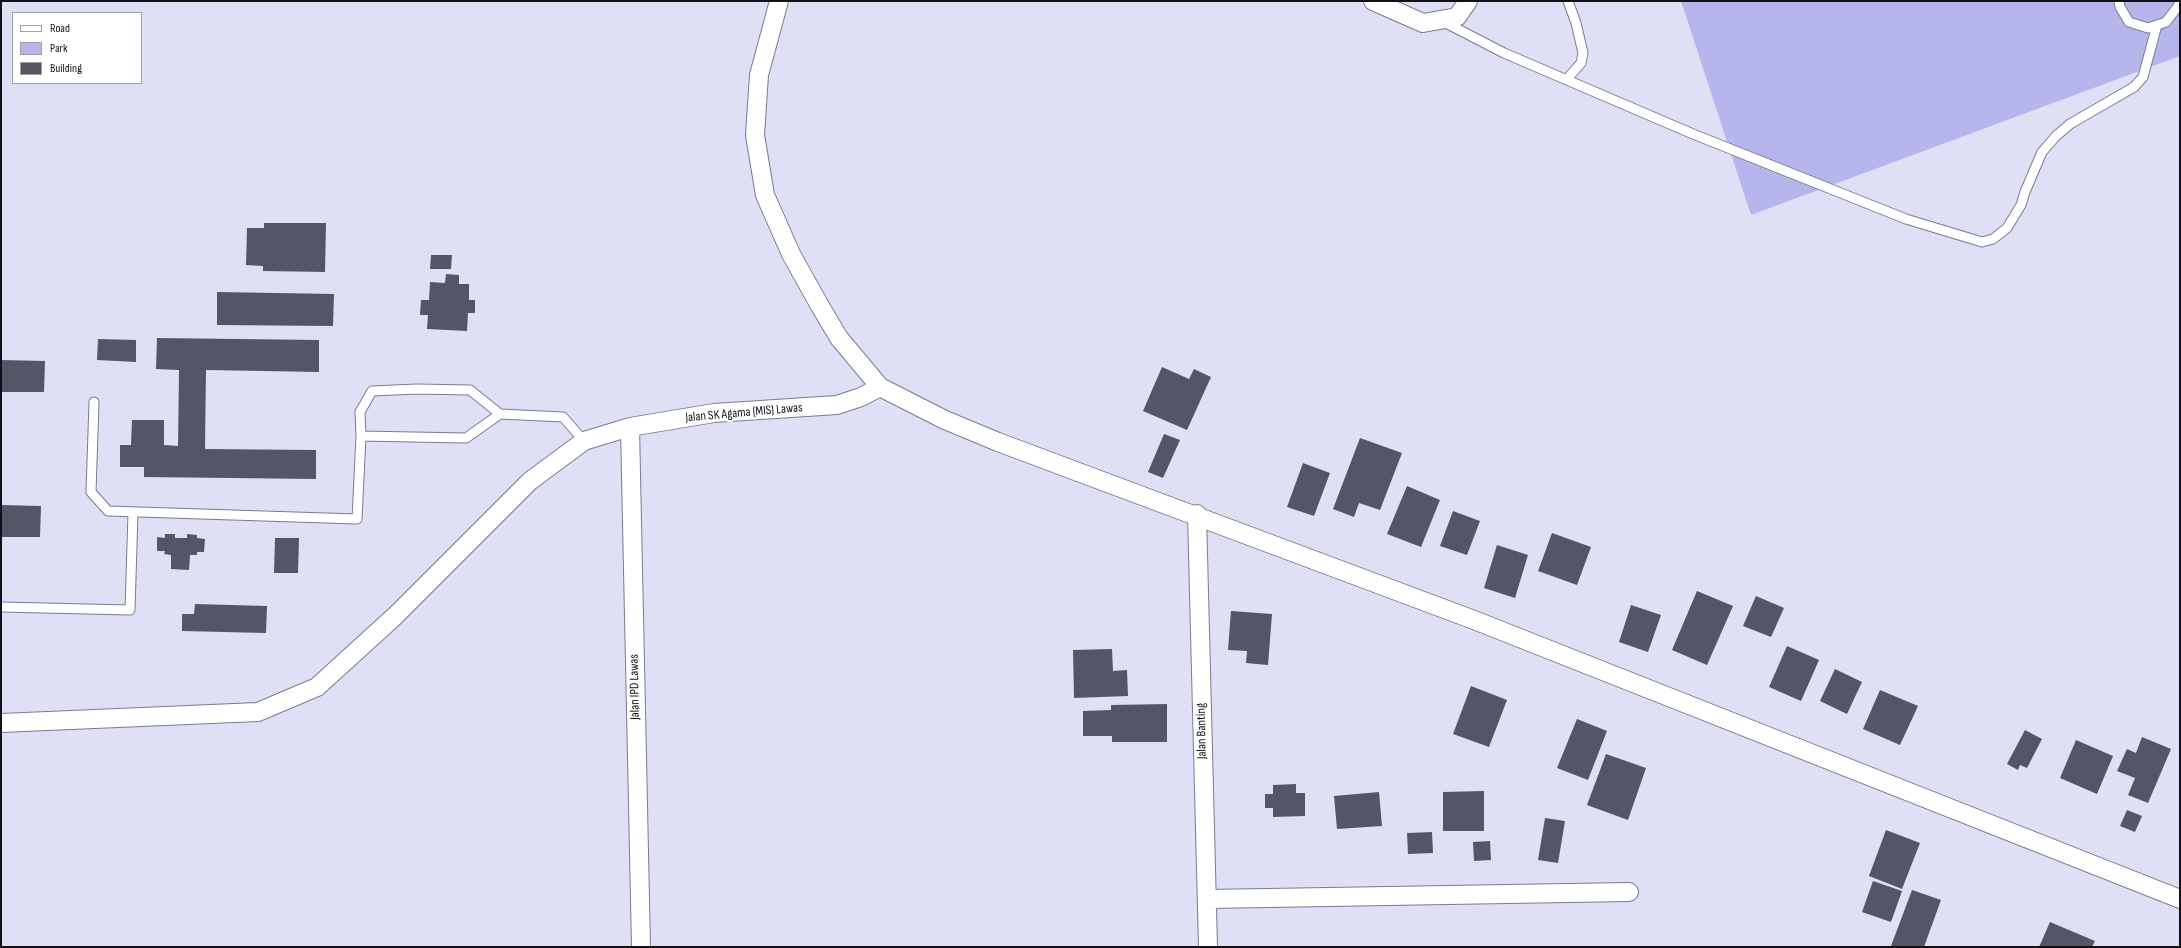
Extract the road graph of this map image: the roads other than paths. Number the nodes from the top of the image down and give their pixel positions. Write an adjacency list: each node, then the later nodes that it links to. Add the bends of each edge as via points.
1 (779, 1): 10 (street, via 759,75 755,135 764,195 791,254 839,338)
2 (1373, 1): 7 (street, via 1423,23)
3 (1468, 1): 7 (street, via 1457,17)
4 (1568, 1): 9 (lane, via 1583,53 1581,63)
5 (2119, 1): 8 (lane, via 2129,22 2148,28)
6 (2179, 1): 8 (lane, via 2179,5 2166,22)
7 (1441, 20): 9 (lane, via 1504,53)
8 (2157, 25): 9 (lane, via 2143,78 2134,87 2070,124 2056,136 2042,152 2021,205 2007,228 1993,239 1982,242 1899,216 1686,131)
9 (1567, 79)
10 (880, 387): 13 (street, Jalan SK Agama (MIS) Lawas, via 837,405 714,413); 17 (street, via 945,420 998,442)
11 (94, 402): 16 (lane, via 91,492 108,511)
12 (500, 414): 14 (lane, via 466,438); 14 (lane, via 470,390 372,391 360,412); 15 (lane, via 563,417)
13 (630, 428): 15 (street, Jalan SK Agama (MIS) Lawas); 23 (street, Jalan IPD Lawas)
14 (361, 436): 16 (lane, via 357,519)
15 (584, 441): 19 (street, via 530,482 395,616 317,687 258,712)
16 (132, 513): 18 (lane, via 130,610)
17 (1197, 514): 21 (street, via 1474,620); 22 (street, Jalan Banting)
18 (1, 607)
19 (1, 723)
20 (1629, 892): 22 (street)
21 (2180, 898)
22 (1207, 899): 24 (street, Jalan Banting)
23 (641, 947)
24 (1208, 947)

